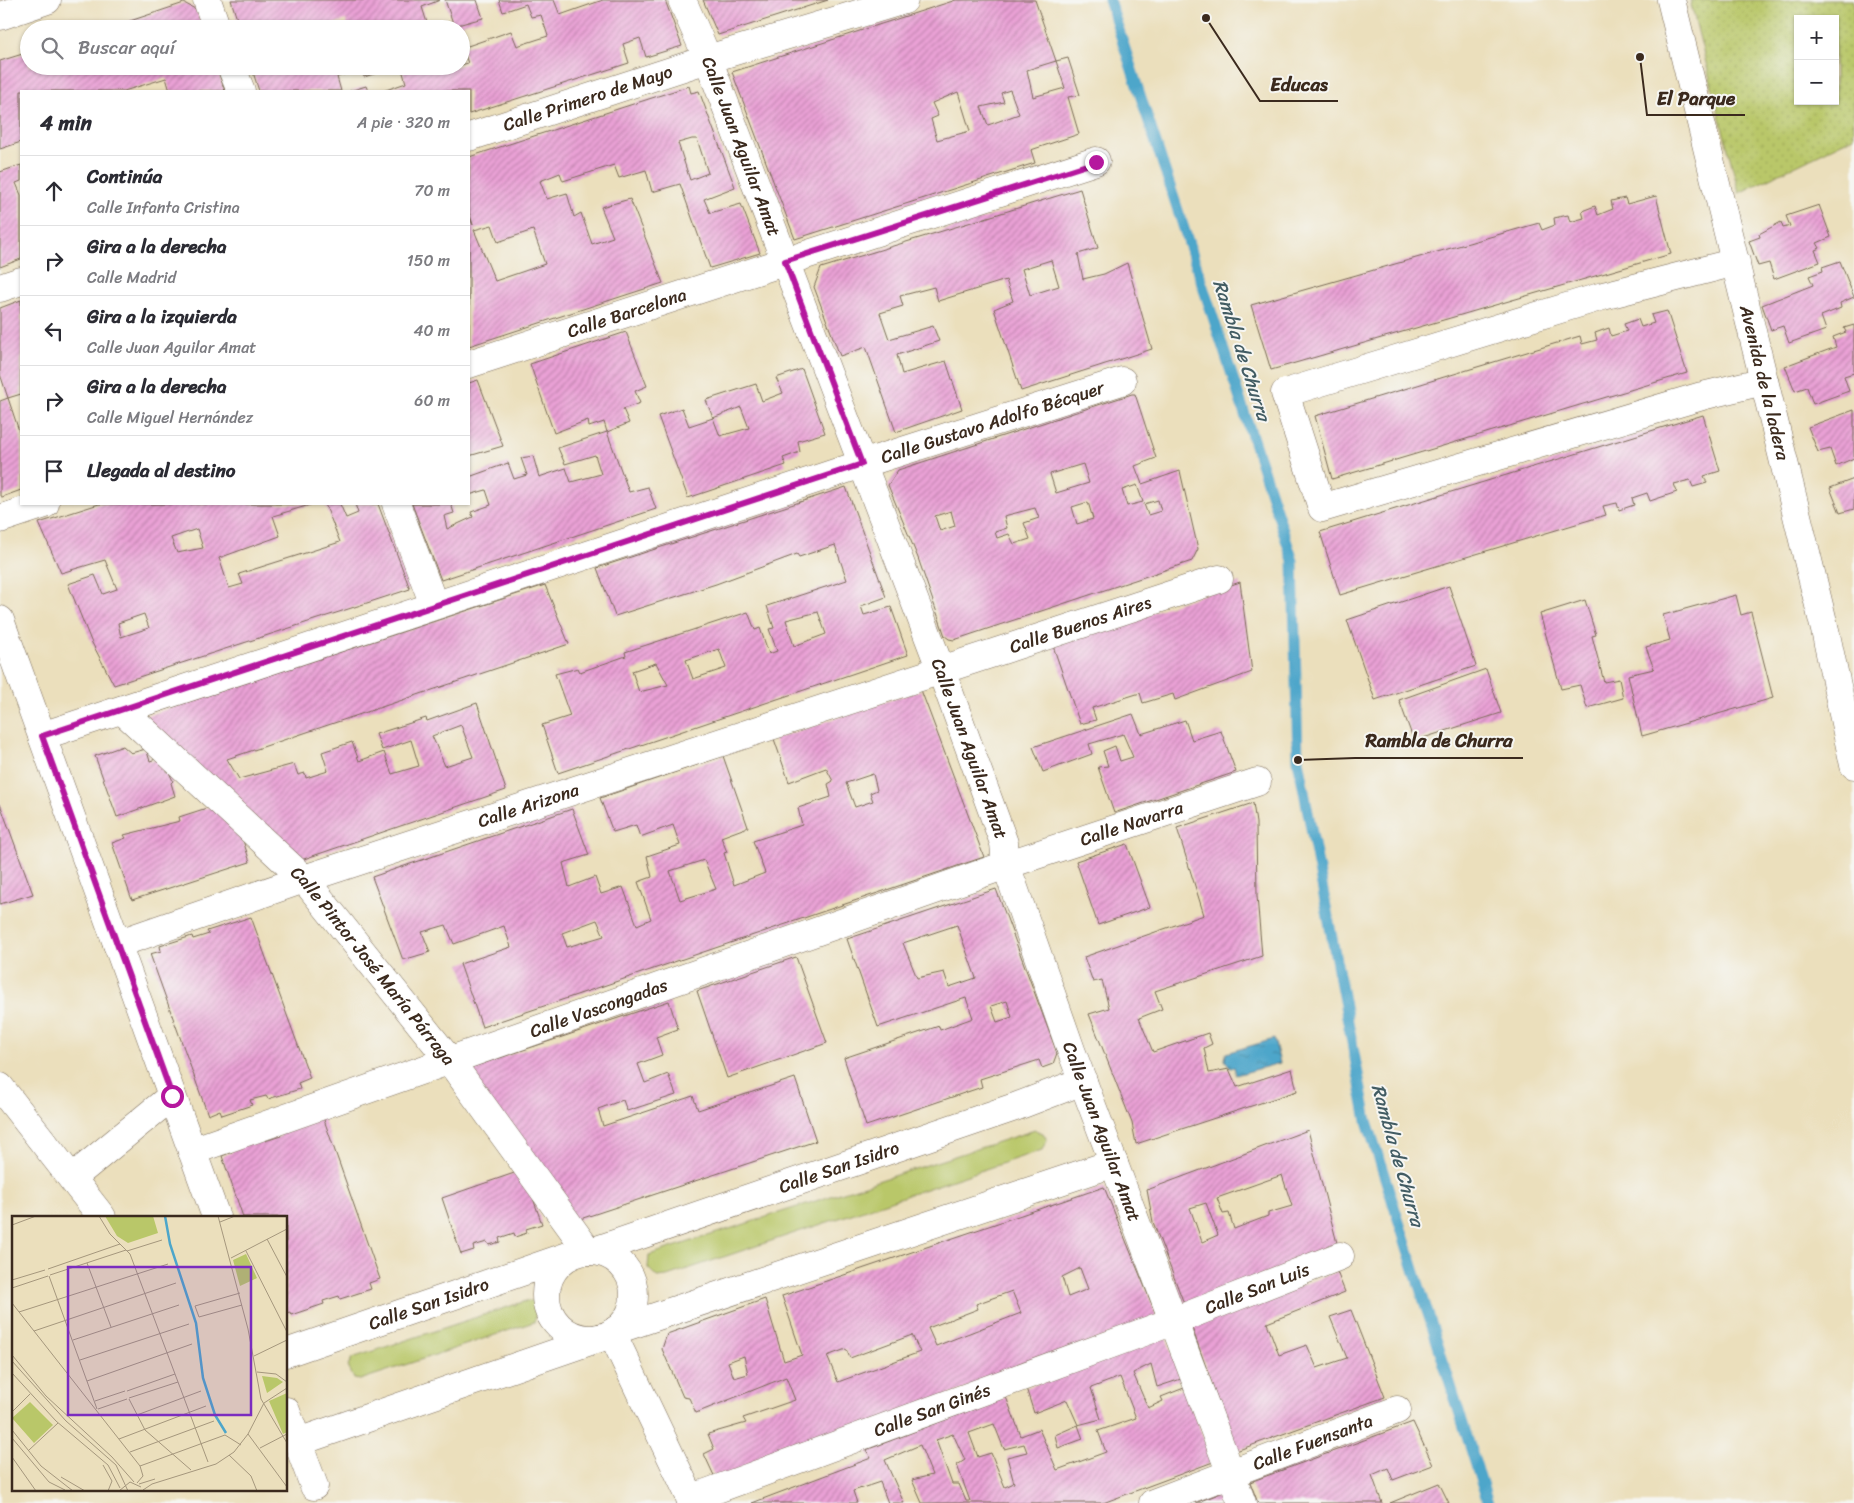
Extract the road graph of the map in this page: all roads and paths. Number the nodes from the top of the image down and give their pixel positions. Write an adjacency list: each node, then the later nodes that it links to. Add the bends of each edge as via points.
1 (47, 0): 6 (street)
2 (206, 0): 7 (street)
3 (682, 0): 8 (street, Calle Juan Aguilar Amat)
4 (904, 0): 8 (street, Calle Primero de Mayo)
5 (1671, 0): 14 (street, Avenida de la ladera)
6 (0, 16)
7 (214, 20)
8 (708, 59): 11 (street, Calle Primero de Mayo); 13 (street, Calle Juan Aguilar Amat)
9 (235, 75): 10 (street)
10 (241, 90)
11 (470, 137)
12 (1096, 162): 13 (street, Calle Barcelona)
13 (785, 261): 17 (street, Calle Barcelona); 20 (street, Calle Juan Aguilar Amat)
14 (1736, 262): 19 (street, Avenida de la ladera); 19 (street, via 1603,296 1285,393 1322,508 1702,396)
15 (20, 281): 16 (street)
16 (0, 288)
17 (470, 364)
18 (1122, 381): 20 (street, Calle Gustavo Adolfo Bécquer)
19 (1764, 381): 30 (street, Avenida de la ladera, via 1825,630)
20 (862, 464): 25 (street, Calle Gustavo Adolfo Bécquer); 27 (street, Calle Juan Aguilar Amat)
21 (43, 505): 23 (street)
22 (396, 505): 25 (street)
23 (0, 519)
24 (1219, 579): 27 (street, Calle Buenos Aires)
25 (434, 605): 28 (street, Calle Gustavo Adolfo Bécquer)
26 (0, 620): 29 (street)
27 (941, 670): 32 (street, Calle Juan Aguilar Amat, via 1004,843); 33 (street, Calle Arizona)
28 (122, 710): 29 (street, Calle Gustavo Adolfo Bécquer); 33 (street, Calle Pintor José María Párraga)
29 (42, 736): 34 (street)
30 (1854, 765)
31 (1257, 782): 32 (street, Calle Navarra)
32 (1006, 865): 35 (street, Calle Vascongadas); 36 (street, Calle Juan Aguilar Amat)
33 (304, 879): 34 (street, Calle Arizona); 35 (street, Calle Pintor José María Párraga)
34 (117, 944): 38 (street)
35 (450, 1061): 39 (street, Calle Vascongadas); 44 (street, Calle Pintor José María Párraga)
36 (1083, 1081): 40 (street, Calle Juan Aguilar Amat); 44 (street, Calle San Isidro, via 1015,1107)
37 (0, 1087): 41 (street)
38 (172, 1096): 39 (street); 41 (street)
39 (192, 1151): 43 (street)
40 (1114, 1163): 46 (street, Calle Juan Aguilar Amat); 47 (street)
41 (72, 1178): 42 (street)
42 (101, 1216)
43 (216, 1216)
44 (585, 1252): 47 (street, via 608,1254 619,1261 633,1283 632,1309 626,1321); 47 (street, via 560,1263 551,1274 546,1288 549,1309 559,1326 571,1335 585,1338); 48 (street, Calle San Isidro)
45 (1340, 1256): 46 (street, Calle San Luis)
46 (1174, 1321): 52 (street, Calle Juan Aguilar Amat); 54 (street, Calle San Ginés)
47 (609, 1334): 51 (street); 54 (street)
48 (288, 1352)
49 (1396, 1410): 52 (street, Calle Fuensanta)
50 (288, 1423): 51 (street)
51 (292, 1447): 53 (street)
52 (1230, 1473): 55 (street, Calle Fuensanta); 56 (street, Calle Juan Aguilar Amat)
53 (320, 1495)
54 (692, 1501)
55 (1153, 1503)
56 (1242, 1503)

